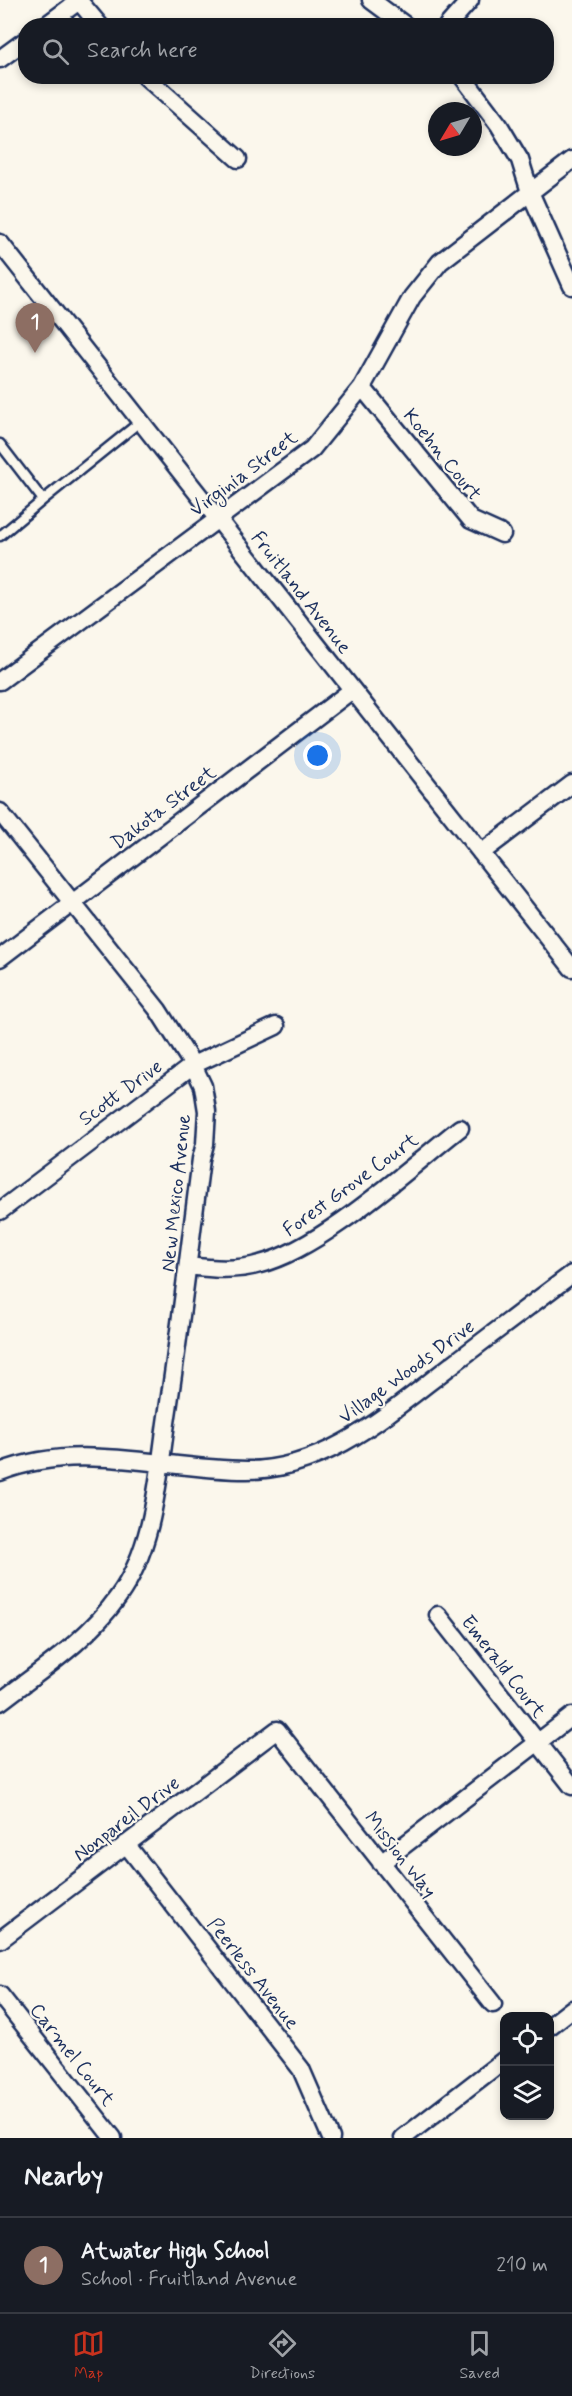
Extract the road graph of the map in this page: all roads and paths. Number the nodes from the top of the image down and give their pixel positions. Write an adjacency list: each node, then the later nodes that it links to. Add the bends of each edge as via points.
1 (79, 0): 4 (street); 5 (street)
2 (371, 0): 6 (street)
3 (470, 0): 7 (street)
4 (55, 18)
5 (94, 18)
6 (395, 18)
7 (454, 18)
8 (18, 46): 9 (street)
9 (0, 59)
10 (155, 84): 12 (street)
11 (468, 84): 14 (street, via 520,160)
12 (238, 159)
13 (572, 160): 14 (street, Virginia Street)
14 (530, 192): 16 (street); 17 (street, Virginia Street, via 440,262 412,297)
15 (0, 243): 18 (street, Fruitland Avenue)
16 (572, 286)
17 (362, 387): 21 (street, Virginia Street, via 312,450); 22 (street, Koehn Court, via 471,520)
18 (141, 421): 20 (lane); 21 (street, Fruitland Avenue)
19 (0, 444): 20 (lane)
20 (43, 500): 23 (lane)
21 (218, 519): 24 (street, Virginia Street); 25 (street, Fruitland Avenue)
22 (502, 534)
23 (0, 536)
24 (0, 681)
25 (352, 690): 28 (street, Fruitland Avenue); 29 (street, Dakota Street)
26 (572, 784): 28 (street)
27 (0, 812): 29 (street, New Mexico Avenue)
28 (481, 853): 31 (street, Fruitland Avenue)
29 (72, 903): 30 (street, Dakota Street); 33 (street, New Mexico Avenue, via 158,1010)
30 (0, 958)
31 (572, 968)
32 (276, 1026): 33 (street, Scott Drive)
33 (193, 1065): 35 (street, Scott Drive); 36 (street, New Mexico Avenue, via 203,1086 207,1112)
34 (460, 1128): 36 (street, Forest Grove Court, via 350,1215 279,1258 224,1270)
35 (0, 1210)
36 (188, 1266): 38 (street, New Mexico Avenue)
37 (572, 1274): 38 (street, Village Woods Drive, via 378,1421 337,1446 292,1464 248,1470)
38 (160, 1465): 39 (street, Village Woods Drive, via 80,1455 22,1463); 41 (street, New Mexico Avenue, via 146,1538 137,1566 119,1596 97,1624)
39 (0, 1472)
40 (438, 1615): 44 (street, Emerald Court)
41 (0, 1702)
42 (572, 1716): 44 (street)
43 (277, 1730): 46 (street, Nonpareil Drive); 47 (street, Mission Way)
44 (537, 1743): 45 (street, Emerald Court); 47 (street)
45 (572, 1786)
46 (126, 1844): 48 (street, Nonpareil Drive); 55 (street, Peerless Avenue, via 301,2069)
47 (381, 1863): 50 (street, Mission Way)
48 (0, 1940)
49 (0, 1995): 54 (street, Carmel Court)
50 (493, 2004)
51 (572, 2009): 52 (street)
52 (554, 2022)
53 (500, 2063): 56 (street)
54 (113, 2138)
55 (331, 2138)
56 (403, 2138)

